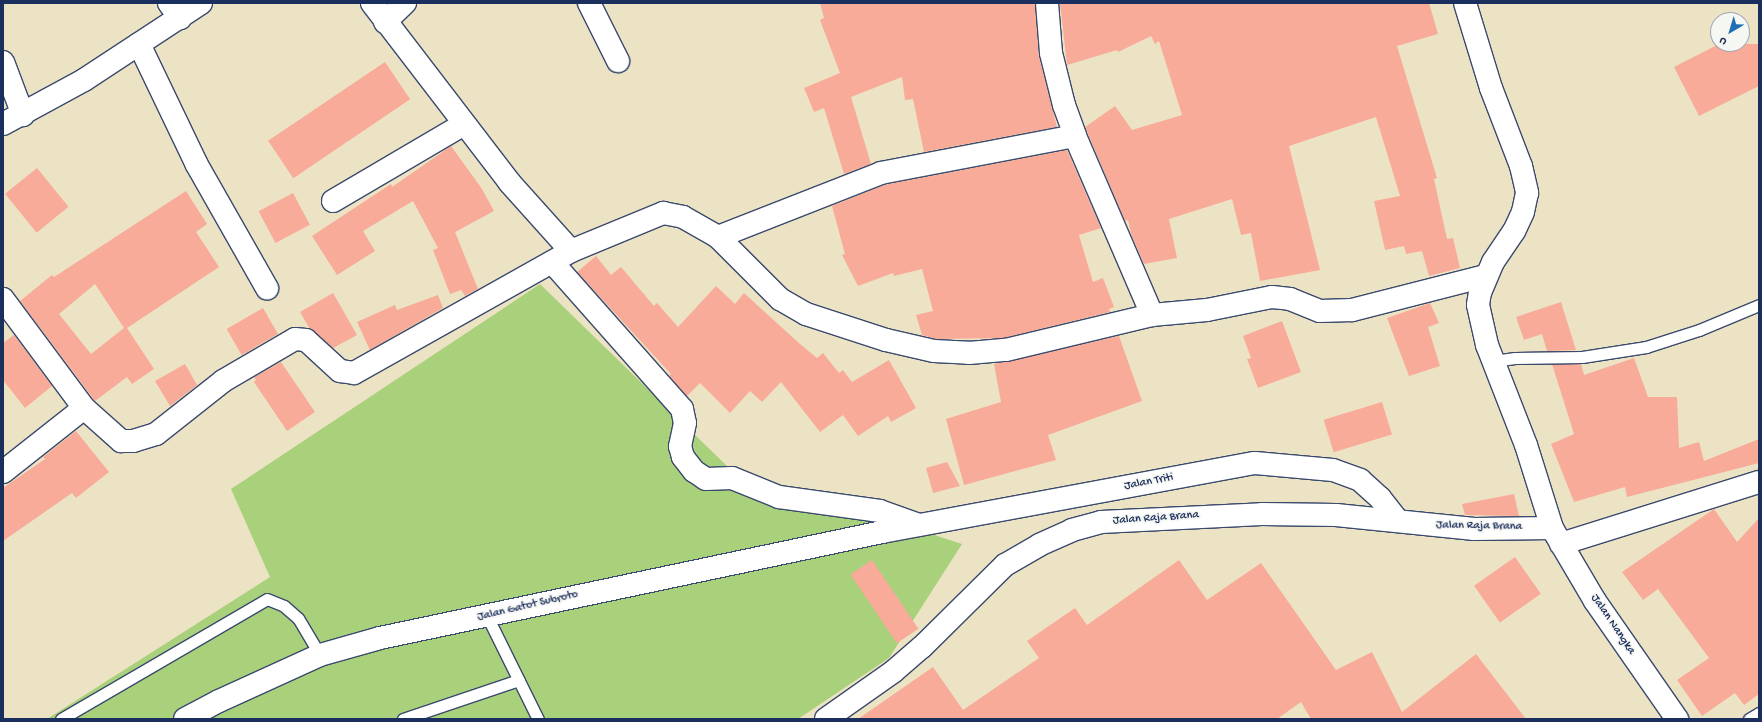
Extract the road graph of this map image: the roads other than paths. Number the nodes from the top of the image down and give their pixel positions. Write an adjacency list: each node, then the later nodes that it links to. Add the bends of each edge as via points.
1 (201, 3): 7 (street)
2 (372, 3): 8 (street)
3 (405, 3): 8 (street)
4 (589, 3): 10 (street)
5 (1047, 3): 15 (street, via 1056,80)
6 (1464, 3): 20 (street, Jalan Nangka, via 1491,88 1521,166 1527,193 1523,212 1514,231)
7 (175, 10): 9 (street)
8 (385, 22): 14 (street)
9 (139, 44): 12 (street); 21 (street, via 197,165)
10 (618, 61)
11 (3, 62): 12 (street)
12 (23, 115): 13 (street)
13 (3, 124)
14 (464, 124): 16 (street); 18 (street, via 510,183)
15 (1075, 136): 17 (street, via 882,173); 24 (street)
16 (332, 201)
17 (718, 237): 18 (street, via 683,217 663,213); 24 (street, via 780,299 806,314 886,340 934,351 969,353 1006,350)
18 (571, 251): 19 (street)
19 (552, 262): 26 (street, via 354,373 340,370 302,338 223,381 156,434 133,442 121,441); 30 (street, via 682,409 685,423 680,446 683,458 694,471 706,479 732,478 779,497 880,512)
20 (1485, 276): 24 (street, via 1352,310 1320,311 1290,299 1272,297 1208,310); 25 (street, Jalan Nangka, via 1478,306)
21 (267, 288)
22 (3, 299): 26 (street)
23 (1759, 305): 25 (lane, via 1699,330 1646,347 1582,357 1515,358)
24 (1152, 315)
25 (1493, 361): 32 (street, Jalan Nangka, via 1526,445)
26 (84, 408): 27 (street)
27 (3, 472)
28 (1759, 482): 32 (street, Jalan Raja Brana)
29 (1398, 521): 30 (street, Jalan Triti, via 1380,498 1360,480 1333,470 1256,463); 32 (street, Jalan Raja Brana); 41 (street, Jalan Raja Brana, via 1336,515 1262,514 1101,522 1072,530 1005,565 922,647 894,671)
30 (919, 525): 31 (street, Jalan Triti)
31 (882, 532): 33 (street, Jalan Gatot Subroto)
32 (1557, 536): 42 (street, Jalan Nangka, via 1595,601)
33 (487, 616): 34 (street, Jalan Gatot Subroto, via 380,638); 35 (lane)
34 (320, 655): 37 (lane, via 298,618 284,606 267,599); 38 (street, Jalan Gatot Subroto, via 219,700)
35 (519, 680): 39 (lane); 40 (lane)
36 (1759, 713): 43 (lane)
37 (61, 719)
38 (185, 719)
39 (403, 719)
40 (538, 719)
41 (826, 719)
42 (1677, 719)
43 (1749, 719)

